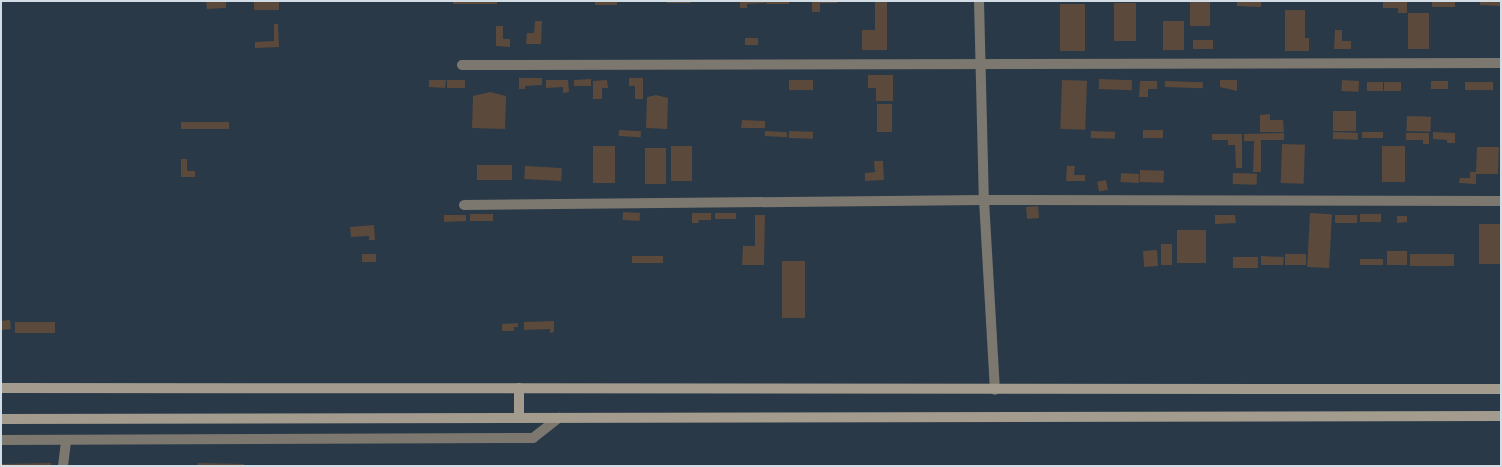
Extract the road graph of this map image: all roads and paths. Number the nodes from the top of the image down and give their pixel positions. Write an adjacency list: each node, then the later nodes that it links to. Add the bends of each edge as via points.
1 (979, 1): 2 (street)
2 (980, 63): 3 (street); 4 (street); 5 (street)
3 (1501, 63)
4 (462, 64)
5 (984, 200): 6 (street); 7 (street); 11 (street)
6 (1501, 201)
7 (464, 205)
8 (1, 388): 9 (main road)
9 (519, 388): 11 (main road); 13 (main road)
10 (1501, 389): 11 (main road)
11 (995, 390)
12 (1501, 416): 14 (main road)
13 (519, 418): 14 (main road); 15 (main road)
14 (559, 418): 17 (street, via 533,438)
15 (1, 419)
16 (1, 440): 17 (street)
17 (66, 440): 18 (street)
18 (63, 466)

